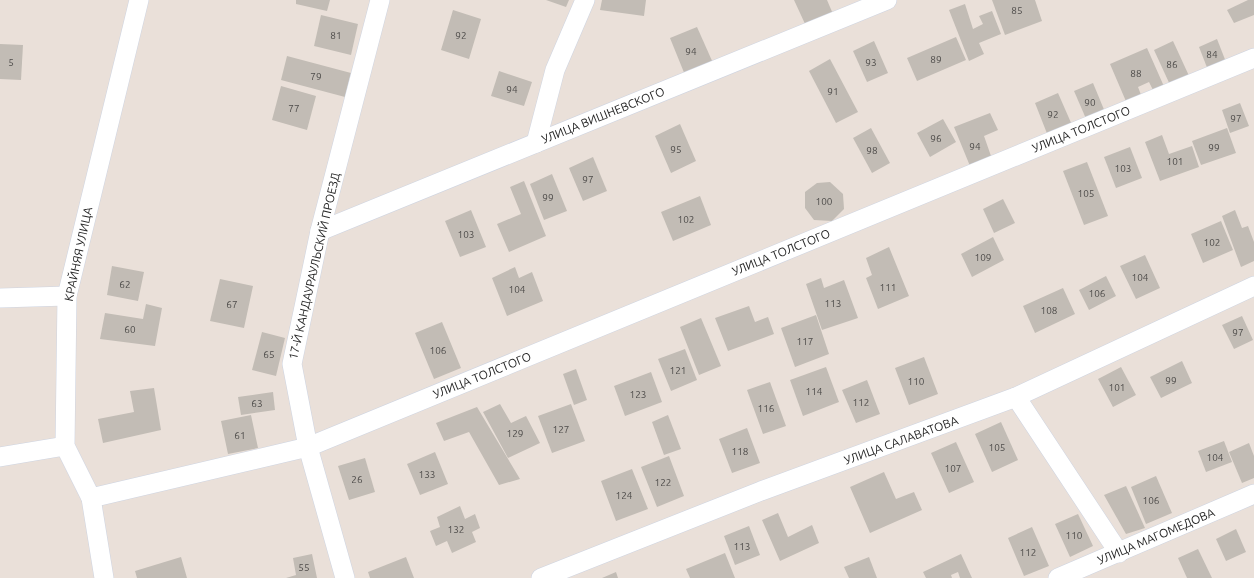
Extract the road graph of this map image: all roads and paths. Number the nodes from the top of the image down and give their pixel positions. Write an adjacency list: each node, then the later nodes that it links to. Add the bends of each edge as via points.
1 (139, 0): 9 (street, КРАЙНЯЯ УЛИЦА)
2 (380, 0): 7 (street, 17-Й КАНДАУРАУЛЬСКИЙ ПРОЕЗД)
3 (584, 0): 6 (street, via 555,70)
4 (887, 0): 6 (street, УЛИЦА ВИШНЕВСКОГО)
5 (1254, 58): 13 (street, УЛИЦА ТОЛСТОГО)
6 (536, 143): 7 (street, УЛИЦА ВИШНЕВСКОГО)
7 (320, 231): 13 (street, 17-Й КАНДАУРАУЛЬСКИЙ ПРОЕЗД, via 292,364)
8 (1254, 286): 11 (street, УЛИЦА САЛАВАТОВА)
9 (67, 296): 10 (street); 12 (street, КРАЙНЯЯ УЛИЦА)
10 (0, 298)
11 (1016, 397): 17 (street); 20 (street, УЛИЦА САЛАВАТОВА, via 761,492)
12 (65, 446): 14 (street); 16 (street, КРАЙНЯЯ УЛИЦА)
13 (308, 446): 16 (street, УЛИЦА ТОЛСТОГО); 19 (street, 17-Й КАНДАУРАУЛЬСКИЙ ПРОЕЗД)
14 (0, 457)
15 (1254, 494): 17 (street, УЛИЦА МАГОМЕДОВА)
16 (91, 498): 18 (street, КРАЙНЯЯ УЛИЦА)
17 (1118, 553): 21 (street, УЛИЦА МАГОМЕДОВА)
18 (104, 578)
19 (345, 578)
20 (541, 578)
21 (1058, 578)

